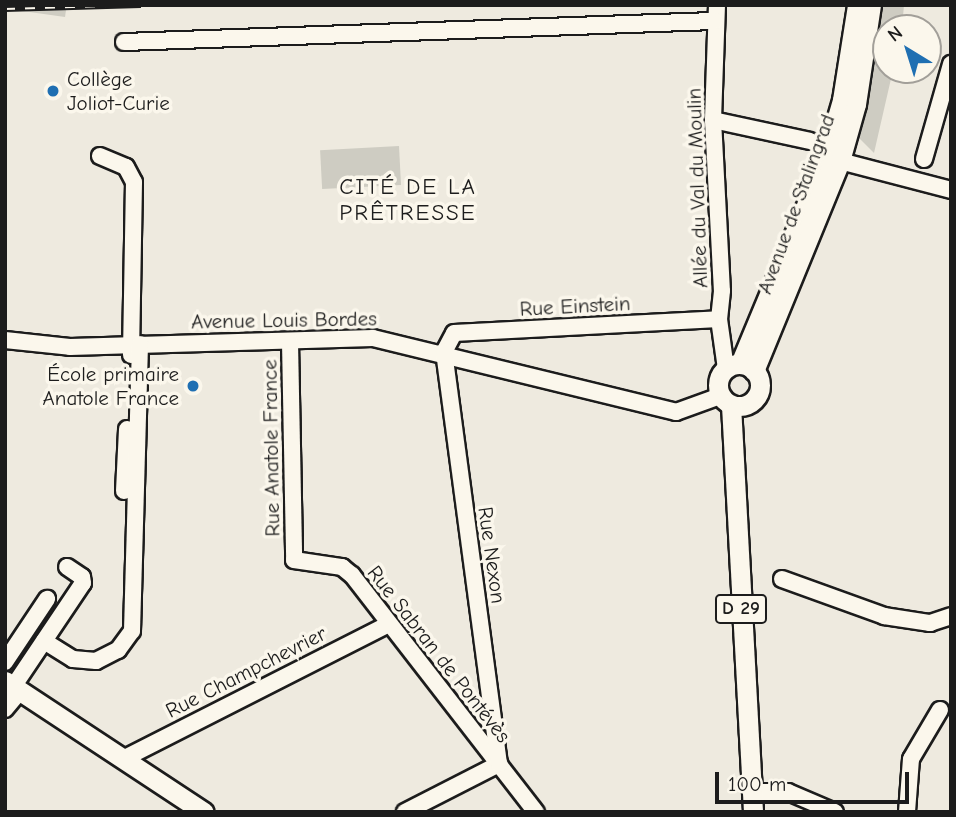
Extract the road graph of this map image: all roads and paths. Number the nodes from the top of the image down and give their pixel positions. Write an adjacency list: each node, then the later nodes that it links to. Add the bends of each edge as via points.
1 (857, 5): 11 (main road, Avenue de Stalingrad, via 842,100)
2 (871, 5): 10 (main road, Avenue de Stalingrad, via 856,104)
3 (716, 13): 4 (street); 6 (street, Allée du Val du Moulin)
4 (124, 42)
5 (951, 64): 9 (street)
6 (713, 120): 7 (street); 13 (street, Allée du Val du Moulin, via 722,291)
7 (810, 141)
8 (100, 156): 16 (street, via 126,167 134,182)
9 (924, 159)
10 (840, 161): 11 (street); 12 (street); 18 (main road, Avenue de Stalingrad)
11 (821, 169): 18 (main road, Avenue de Stalingrad)
12 (951, 190)
13 (719, 319): 17 (street, Rue Einstein, via 454,333); 18 (street, Allée du Val du Moulin)
14 (5, 340): 16 (street, Avenue Louis Bordes, via 70,347)
15 (290, 342): 16 (street, Avenue Louis Bordes); 17 (street, Avenue Louis Bordes, via 373,338); 21 (street, Rue Anatole France)
16 (136, 344): 20 (street); 27 (street, via 132,631 118,650 96,661 73,659)
17 (444, 352): 19 (street, Avenue Louis Bordes, via 676,412); 33 (street, Rue Nexon)
18 (740, 368): 19 (main road, via 719,378); 19 (main road, via 760,384 756,397 745,406)
19 (725, 400): 34 (main road, D 29)
20 (124, 491)
21 (293, 554): 26 (street, Rue Sabran de Pontévès, via 297,563 342,566)
22 (67, 567): 27 (street, via 82,577 83,583)
23 (782, 579): 25 (street, via 884,616 930,623)
24 (47, 599): 28 (street)
25 (951, 616)
26 (387, 625): 32 (street, Rue Champchevrier); 33 (street, Rue Sabran de Pontévès)
27 (44, 641): 29 (street)
28 (5, 662)
29 (13, 686): 30 (street); 32 (main road)
30 (5, 709)
31 (940, 710): 40 (street, via 911,759)
32 (125, 758): 35 (main road)
33 (499, 764): 36 (street); 37 (street, Rue Sabran de Pontévès)
34 (752, 792): 38 (main road, D 29); 39 (street, via 789,792)
35 (204, 812)
36 (405, 812)
37 (536, 812)
38 (753, 812)
39 (835, 812)
40 (906, 812)

